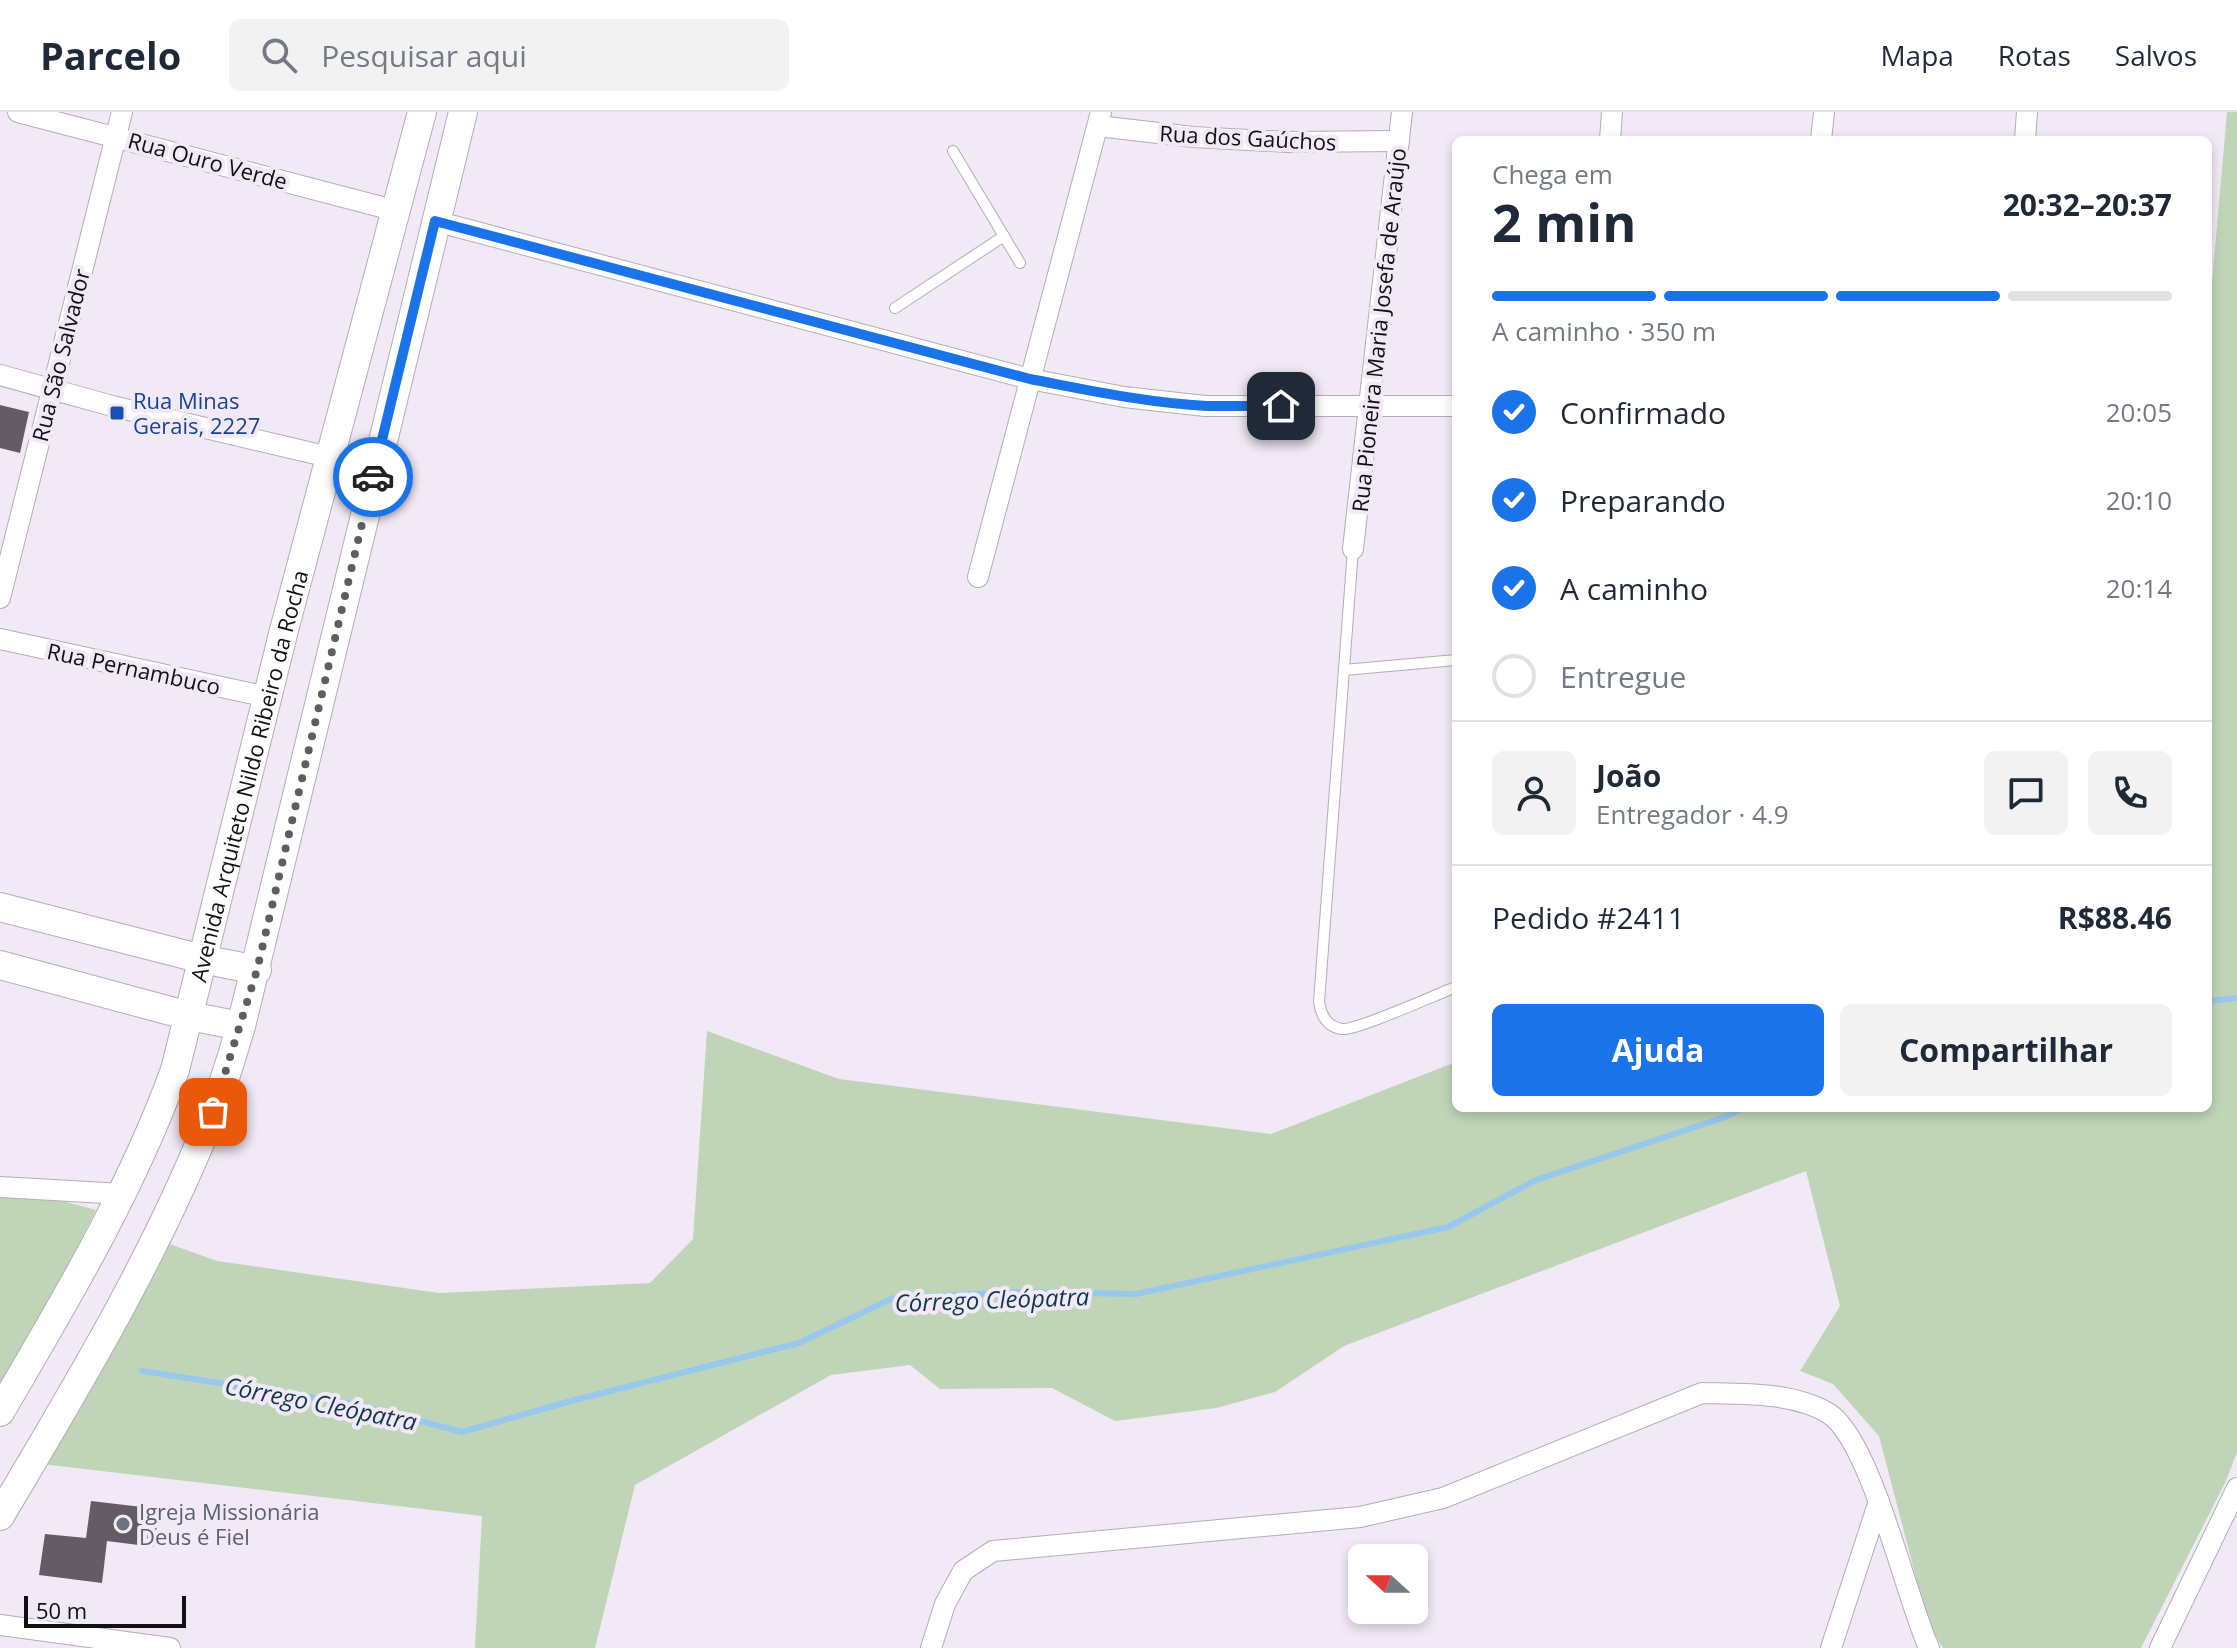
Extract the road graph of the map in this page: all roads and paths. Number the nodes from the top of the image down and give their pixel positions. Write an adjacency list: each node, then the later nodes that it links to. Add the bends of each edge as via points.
1 (18, 112): 10 (street, Rua Ouro Verde)
2 (122, 112): 10 (street, Rua São Salvador)
3 (422, 112): 16 (main road, Avenida Arquiteto Nildo Ribeiro da Rocha)
4 (463, 112): 17 (main road)
5 (1402, 112): 14 (street, Rua Pioneira Maria Josefa de Araújo)
6 (1612, 112): 11 (street)
7 (1824, 112): 12 (street)
8 (2024, 113): 13 (street)
9 (1100, 119): 14 (street, Rua dos Gaúchos, via 1193,137); 22 (street)
10 (116, 136): 16 (street, Rua Ouro Verde); 23 (street, Rua São Salvador)
11 (1610, 136)
12 (1821, 136)
13 (2025, 136)
14 (1399, 141): 24 (street, Rua Pioneira Maria Josefa de Araújo)
15 (953, 151): 18 (lane)
16 (397, 211): 26 (main road, Avenida Arquiteto Nildo Ribeiro da Rocha)
17 (435, 221): 22 (street); 37 (main road)
18 (1004, 236): 19 (lane); 20 (lane)
19 (1020, 263)
20 (895, 308)
21 (0, 375): 23 (street)
22 (1030, 379): 24 (street, via 1205,406); 28 (street)
23 (50, 390): 26 (street); 29 (street, Rua São Salvador)
24 (1369, 406): 25 (street); 27 (street, Rua Pioneira Maria Josefa de Araújo)
25 (1452, 406)
26 (329, 457): 33 (main road, Avenida Arquiteto Nildo Ribeiro da Rocha)
27 (1353, 549): 32 (lane)
28 (978, 577)
29 (0, 598)
30 (0, 639): 33 (street, Rua Pernambuco)
31 (1452, 660): 32 (lane)
32 (1344, 670): 38 (lane, via 1322,1015 1331,1026 1351,1029)
33 (268, 697): 35 (main road, Avenida Arquiteto Nildo Ribeiro da Rocha)
34 (0, 907): 35 (main road)
35 (202, 959): 37 (main road); 39 (main road, Avenida Arquiteto Nildo Ribeiro da Rocha)
36 (0, 965): 39 (main road)
37 (257, 970): 40 (main road)
38 (1452, 989)
39 (189, 1016): 40 (main road); 42 (main road, Avenida Arquiteto Nildo Ribeiro da Rocha, via 161,1110)
40 (241, 1026): 46 (main road, via 213,1112 175,1198 84,1372)
41 (0, 1187): 42 (street)
42 (123, 1194): 43 (main road, Avenida Arquiteto Nildo Ribeiro da Rocha)
43 (0, 1412)
44 (2237, 1488): 52 (street)
45 (1879, 1501): 49 (street, via 1859,1454 1830,1414 1795,1401 1702,1393 1443,1498 1360,1517 993,1551 963,1571); 50 (street); 51 (street)
46 (0, 1516)
47 (0, 1625): 48 (street)
48 (170, 1648)
49 (931, 1648)
50 (1831, 1648)
51 (1929, 1648)
52 (2160, 1648)

